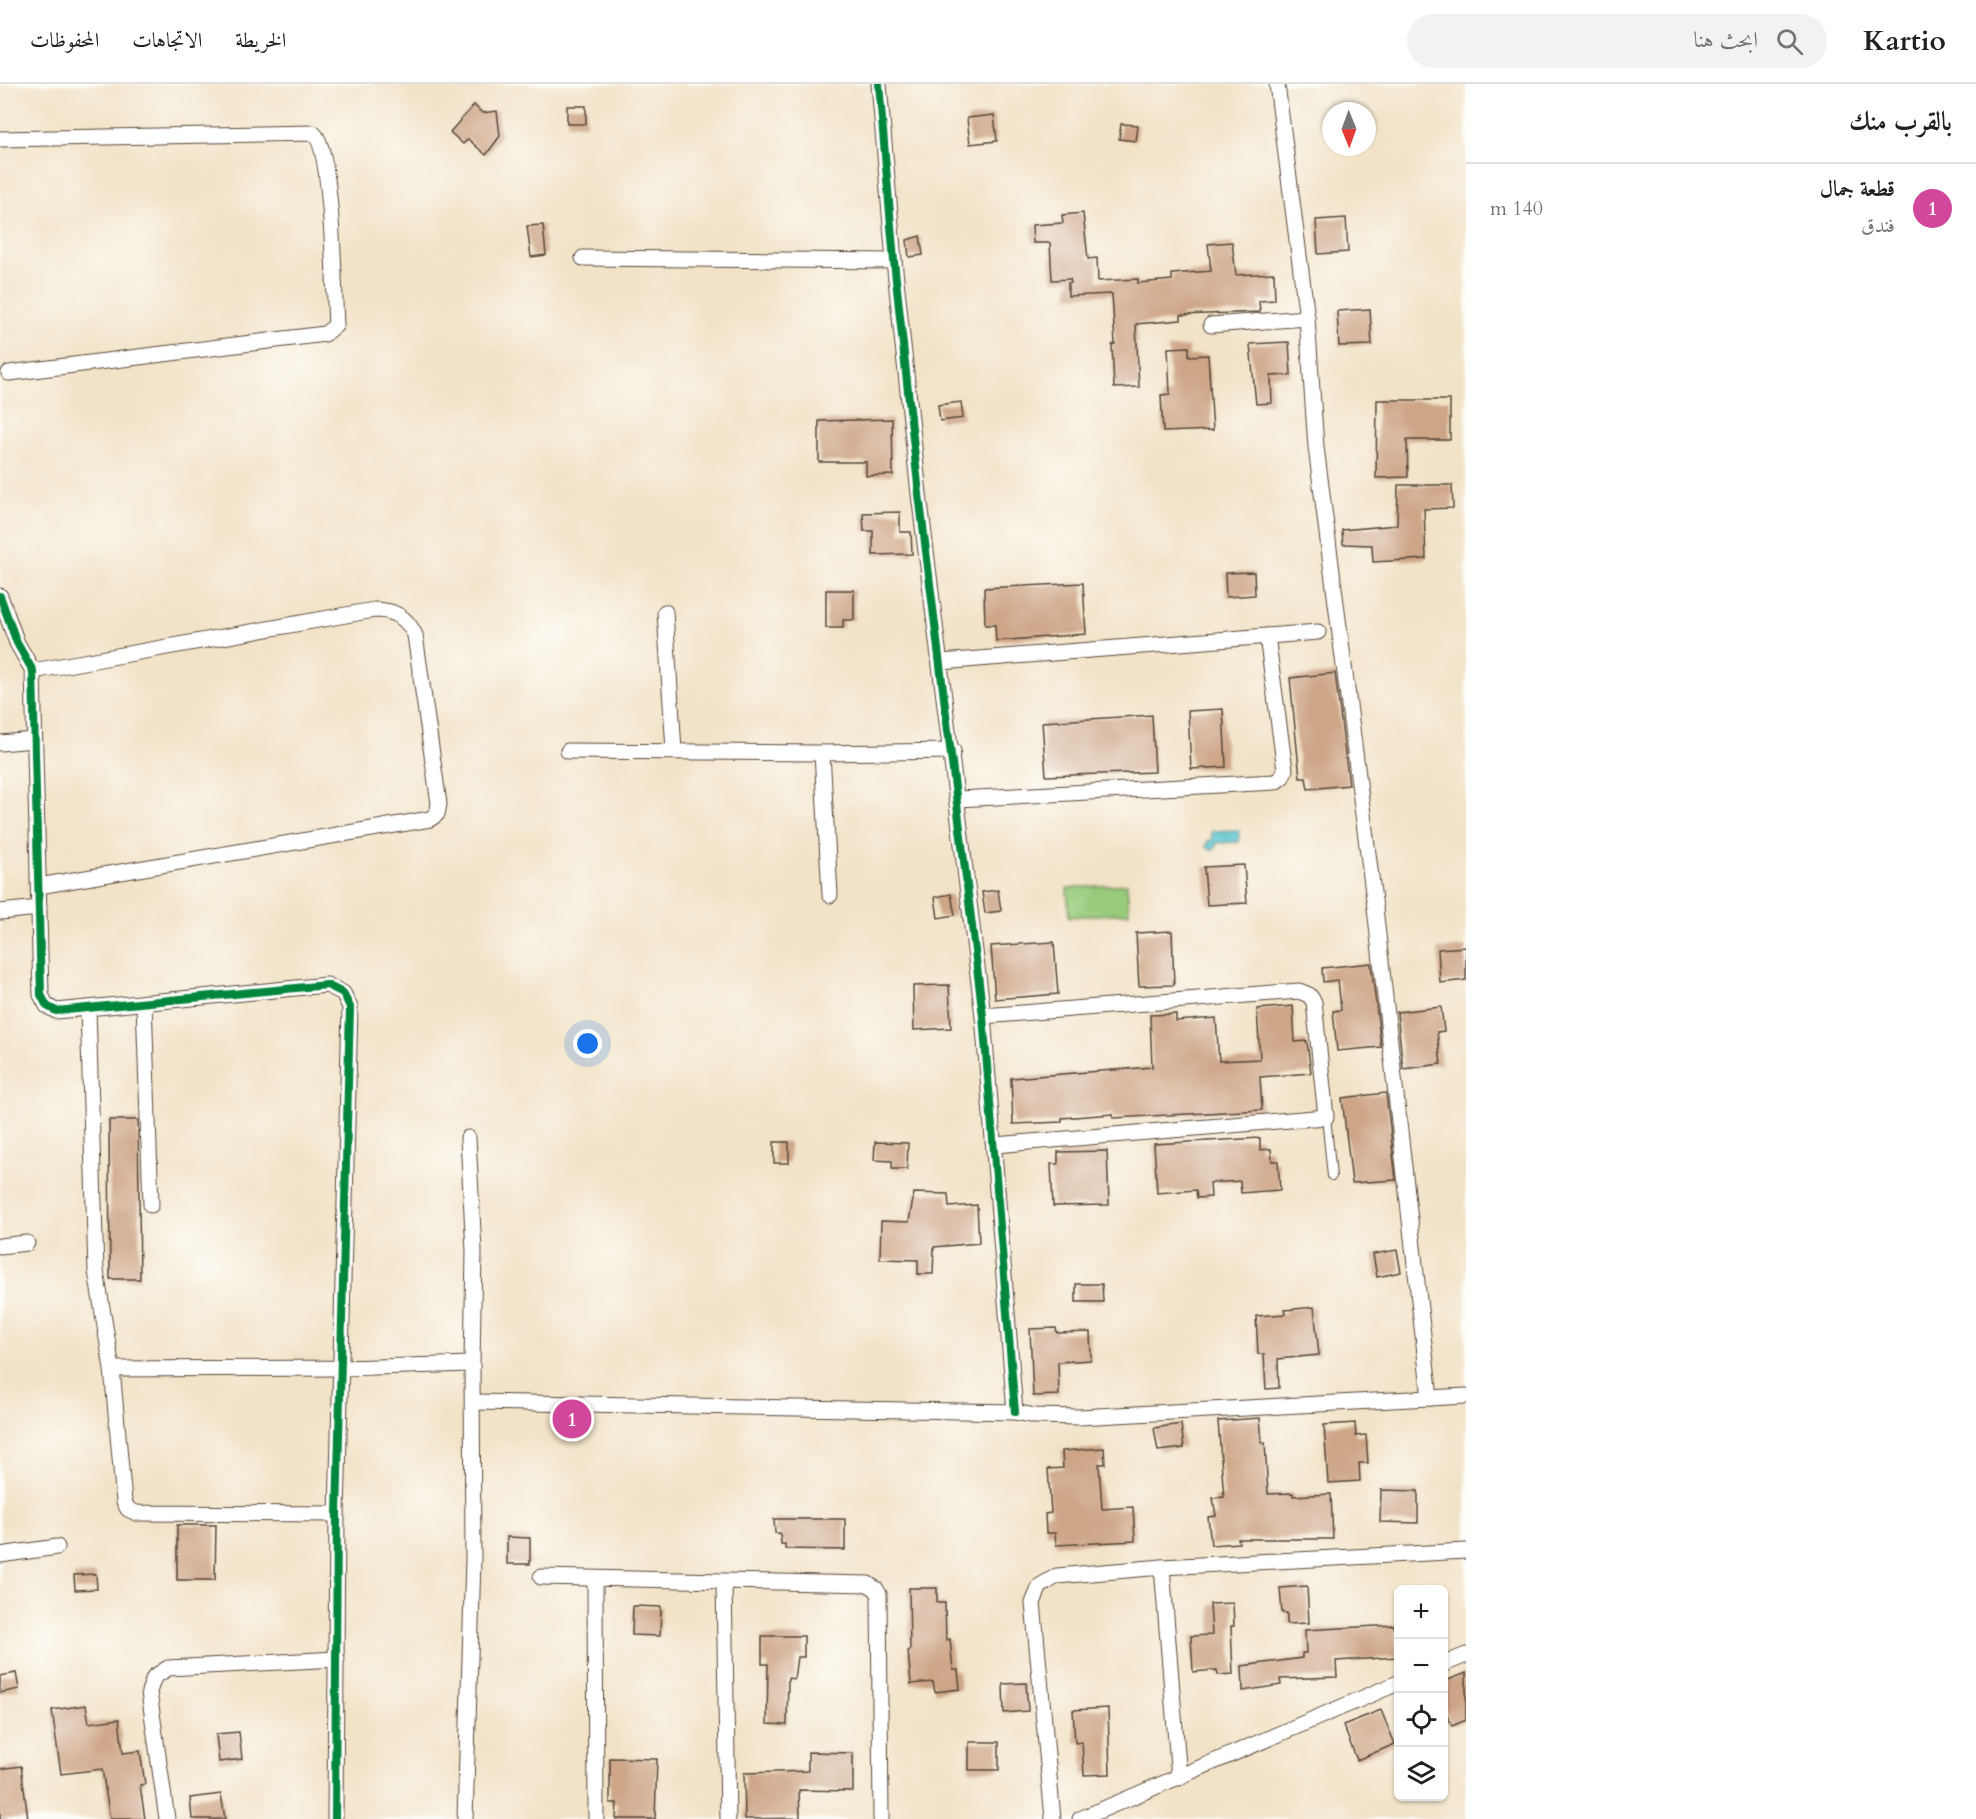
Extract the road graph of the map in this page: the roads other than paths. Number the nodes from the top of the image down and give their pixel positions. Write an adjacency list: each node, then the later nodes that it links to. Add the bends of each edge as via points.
1 (879, 84): 5 (street)
2 (1278, 84): 6 (street)
3 (0, 139): 8 (street, via 313,133 321,142 330,205 336,325 325,334)
4 (583, 258): 5 (street)
5 (894, 261): 13 (street)
6 (1307, 318): 7 (street); 40 (street, via 1316,447 1375,908)
7 (1211, 325)
8 (9, 373)
9 (0, 596): 14 (street, via 16,643)
10 (665, 612): 18 (street)
11 (1318, 632): 12 (street)
12 (1267, 636): 13 (street); 21 (street, via 1285,770 1275,782)
13 (941, 662): 19 (street)
14 (33, 671): 15 (street); 22 (street, via 390,610 409,621 415,635 439,804 430,819)
15 (34, 740): 16 (street); 22 (street)
16 (0, 743)
17 (568, 750): 18 (street)
18 (674, 750): 20 (street)
19 (953, 751): 20 (street); 21 (street)
20 (822, 753): 23 (street)
21 (958, 799): 28 (street)
22 (39, 886): 24 (street)
23 (830, 895)
24 (39, 908): 25 (street); 27 (street, via 41,995 47,1006 56,1011)
25 (0, 912)
26 (144, 1002): 27 (street); 33 (street); 37 (street, via 327,985 343,993 350,1007)
27 (88, 1008): 38 (street, via 96,1271)
28 (983, 1016): 29 (street, via 1299,991 1314,1002); 31 (street)
29 (1326, 1117): 31 (street); 32 (lane)
30 (468, 1138): 36 (street, via 474,1251)
31 (995, 1145): 42 (street)
32 (1332, 1176)
33 (151, 1205)
34 (27, 1243): 35 (street)
35 (0, 1246)
36 (472, 1364): 37 (street); 41 (street)
37 (343, 1368): 38 (street); 43 (street)
38 (112, 1369): 43 (street, via 124,1502 128,1509 136,1513)
39 (1466, 1396): 40 (street)
40 (1430, 1398): 42 (street, via 1079,1417)
41 (473, 1402): 42 (street); 58 (street, via 473,1560)
42 (1015, 1412)
43 (337, 1514): 52 (street)
44 (57, 1547): 46 (street)
45 (1466, 1551): 47 (street)
46 (0, 1554)
47 (1162, 1567): 55 (street); 62 (street, via 1057,1576 1040,1586 1033,1603)
48 (541, 1577): 49 (street)
49 (595, 1579): 50 (street); 59 (street)
50 (724, 1583): 60 (street); 61 (street, via 868,1584 876,1588)
51 (1466, 1655): 53 (street)
52 (338, 1659): 56 (street, via 168,1668 154,1677 149,1692); 57 (street)
53 (1448, 1662)
54 (1394, 1685): 55 (street)
55 (1179, 1778): 63 (street)
56 (167, 1819)
57 (335, 1819)
58 (465, 1819)
59 (596, 1819)
60 (728, 1819)
61 (881, 1819)
62 (1053, 1819)
63 (1080, 1819)

